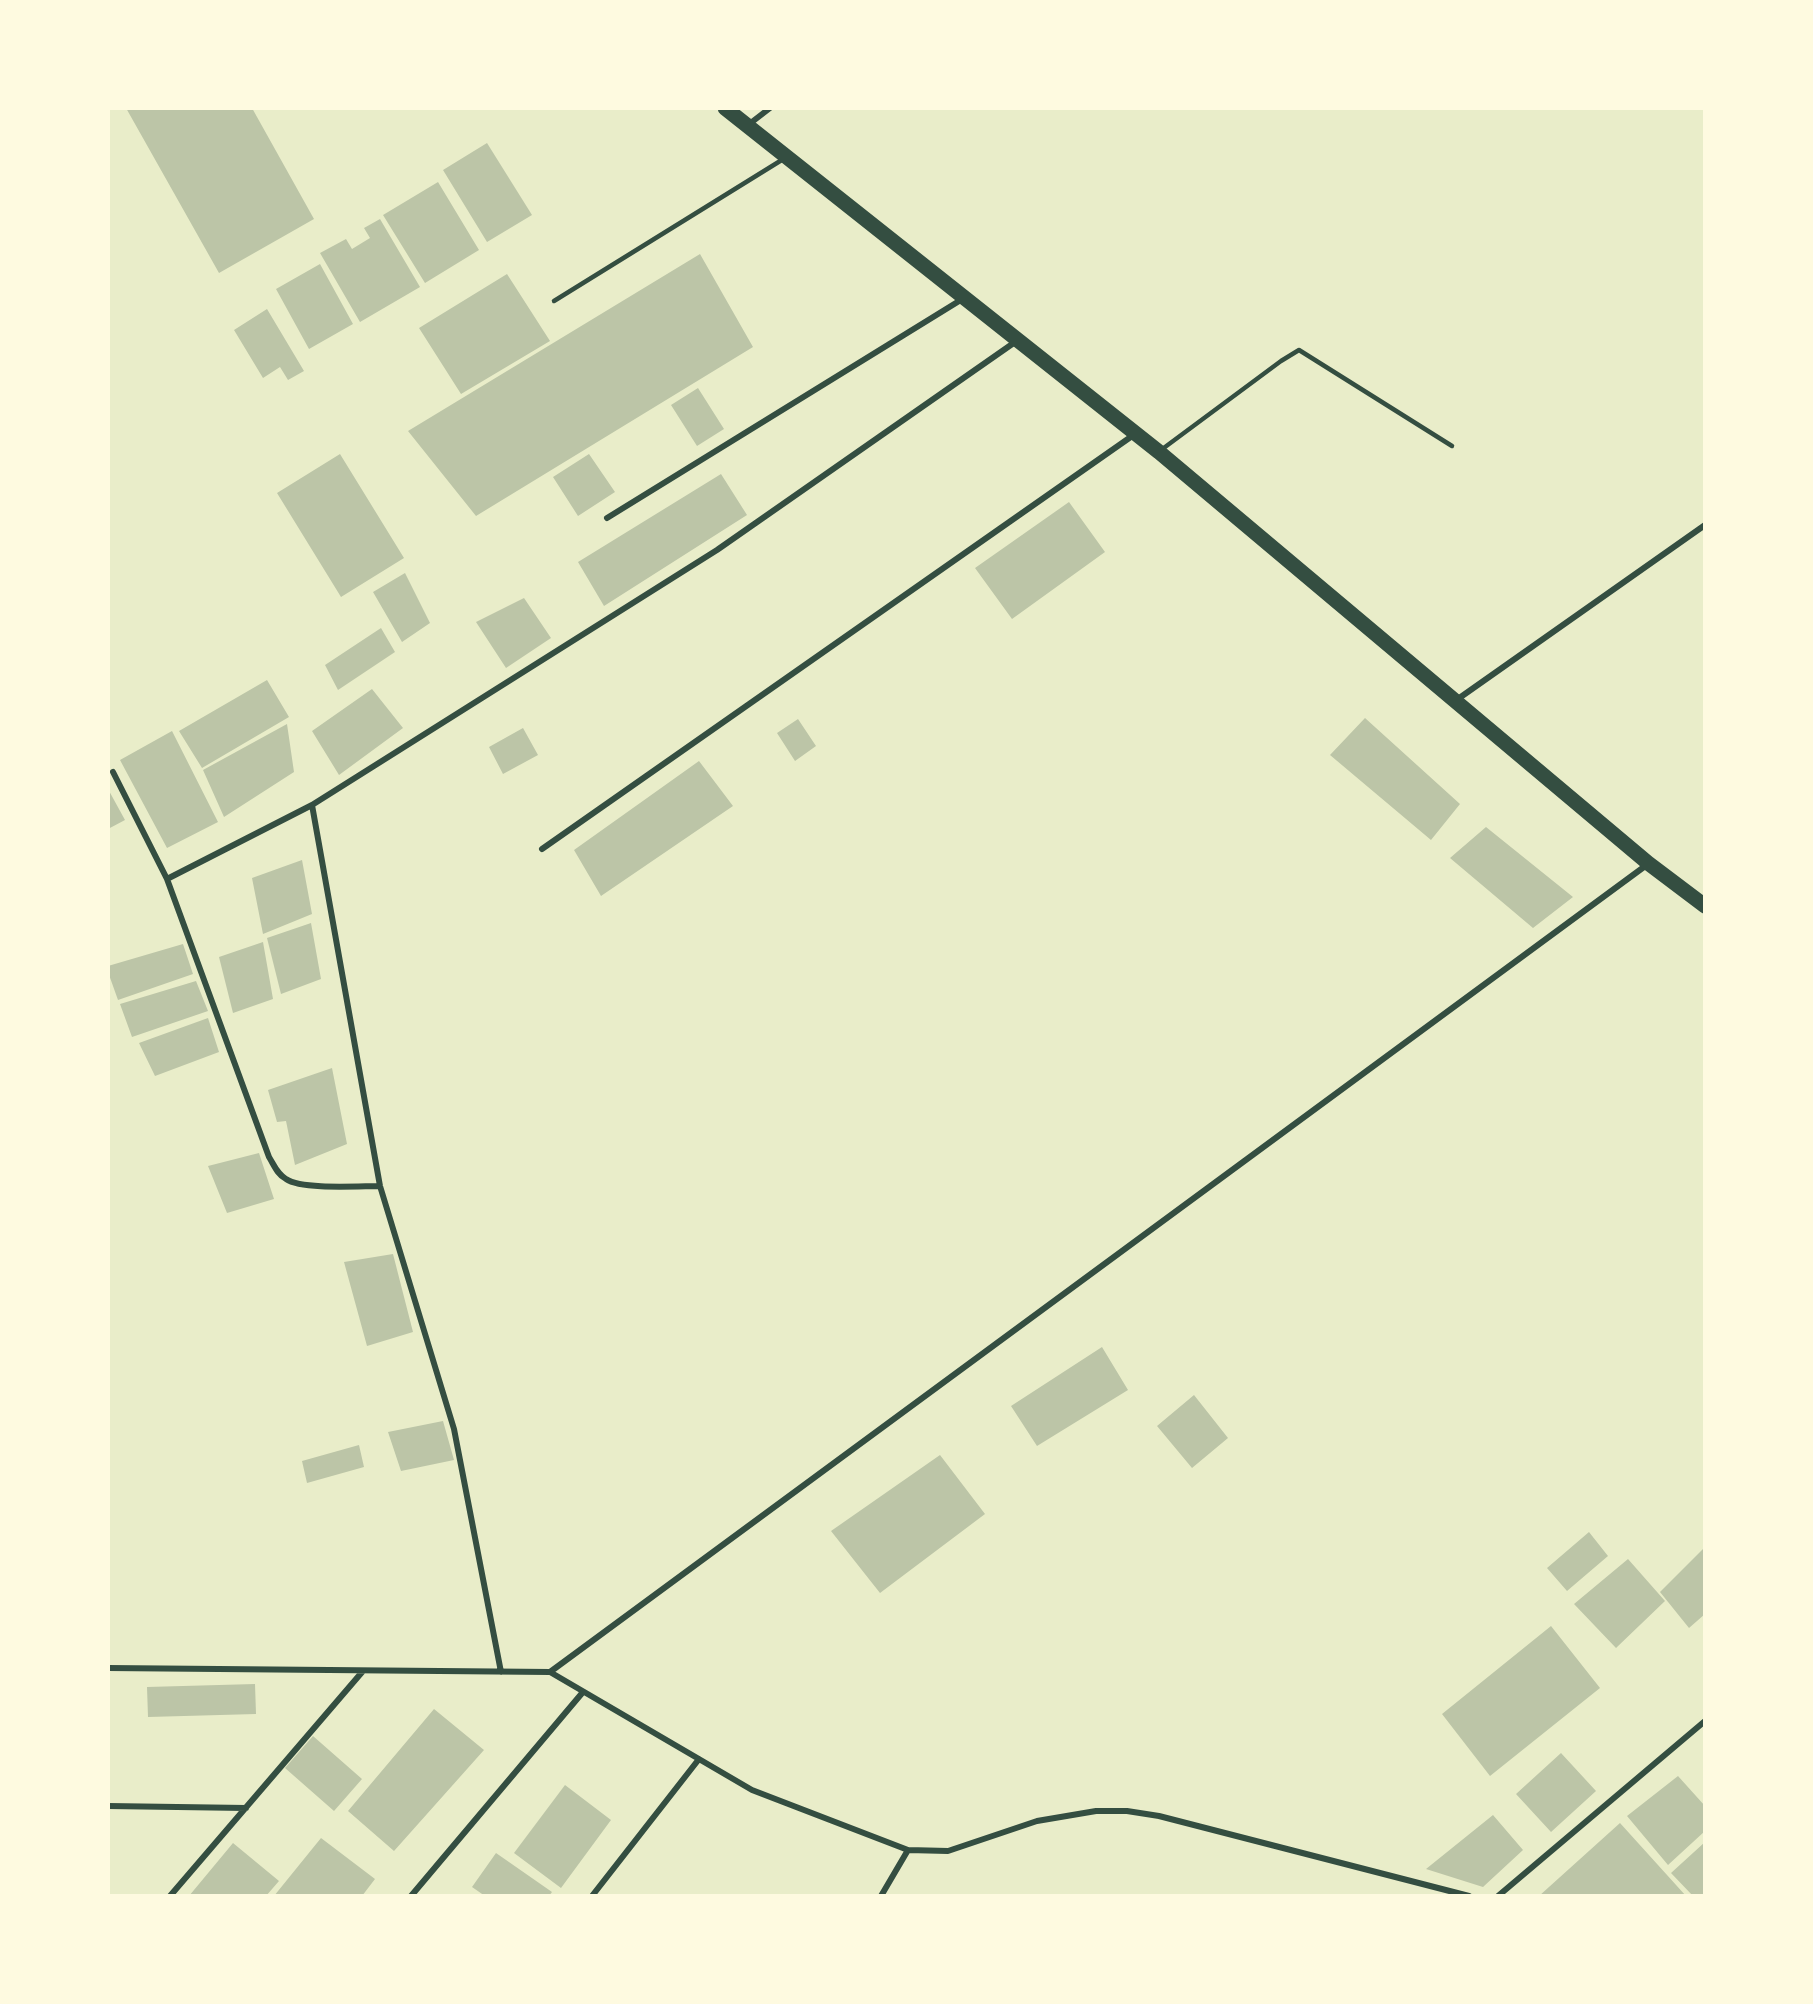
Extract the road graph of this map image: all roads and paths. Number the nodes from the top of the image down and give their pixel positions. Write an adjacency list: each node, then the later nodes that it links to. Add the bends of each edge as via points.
1 (725, 108): 3 (main road)
2 (770, 108): 3 (street)
3 (747, 126): 4 (main road)
4 (787, 157): 5 (main road); 6 (lane)
5 (965, 297): 7 (main road); 11 (street)
6 (554, 301)
7 (1018, 339): 8 (main road); 15 (street, via 717,550)
8 (1136, 434): 10 (main road); 16 (street)
9 (1452, 446): 10 (lane, via 1299,350)
10 (1159, 452): 13 (main road)
11 (607, 518)
12 (1705, 525): 13 (street)
13 (1455, 701): 17 (main road)
14 (113, 772): 18 (street)
15 (312, 805): 18 (street); 20 (street)
16 (542, 849)
17 (1648, 863): 19 (main road); 24 (street)
18 (167, 879): 20 (street, via 277,1171 287,1180 309,1185)
19 (1705, 906)
20 (380, 1186): 23 (street, via 454,1429)
21 (108, 1668): 22 (street)
22 (363, 1671): 23 (street); 29 (street)
23 (501, 1672): 24 (street)
24 (550, 1672): 25 (street)
25 (583, 1692): 27 (street); 32 (street)
26 (1705, 1721): 36 (street)
27 (699, 1760): 30 (street, via 752,1790); 33 (street)
28 (108, 1806): 29 (street)
29 (246, 1808): 31 (street)
30 (908, 1850): 34 (street); 35 (street, via 948,1851 1037,1821 1096,1811 1127,1811)
31 (170, 1896)
32 (411, 1896)
33 (592, 1896)
34 (881, 1896)
35 (1469, 1896)
36 (1498, 1896)

